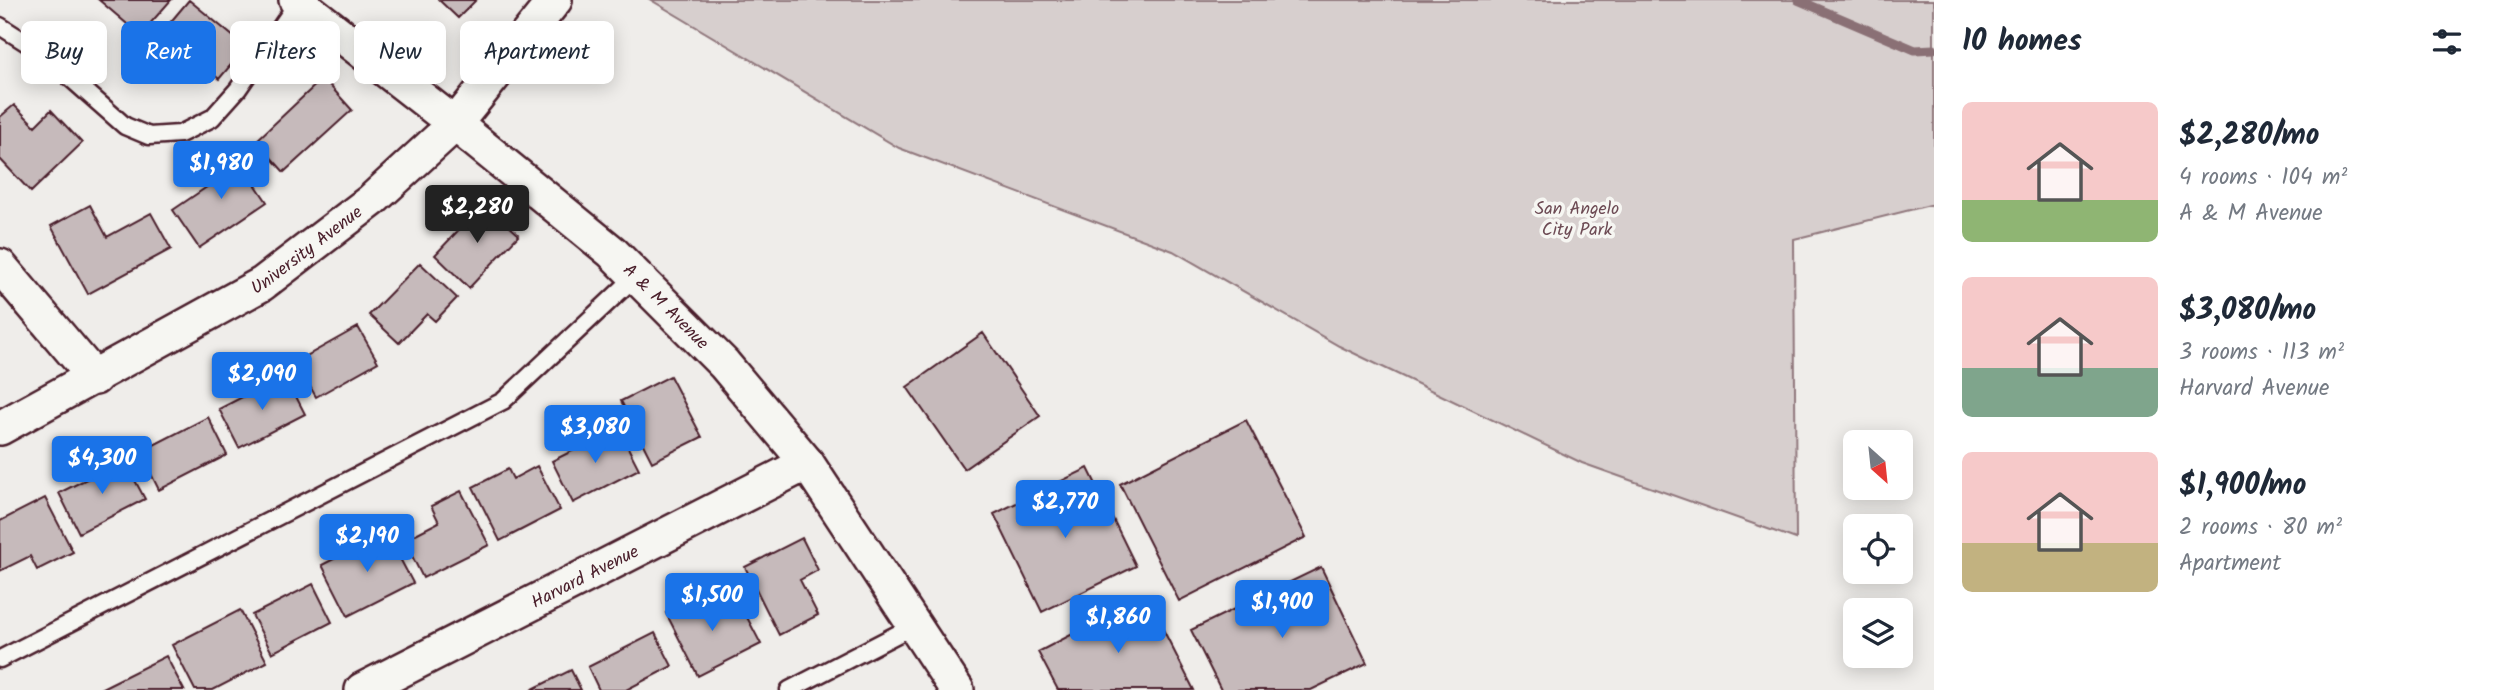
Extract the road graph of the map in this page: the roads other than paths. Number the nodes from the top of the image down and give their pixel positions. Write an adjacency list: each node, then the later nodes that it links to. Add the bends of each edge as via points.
1 (555, 0): 4 (street, University Avenue)
2 (297, 1): 3 (lane, via 238,89 212,118 180,134 149,136 125,126 41,52); 4 (street, A & M Avenue)
3 (0, 26)
4 (455, 124): 6 (street, A & M Avenue); 7 (street, University Avenue, via 372,200 262,284)
5 (0, 266): 7 (street)
6 (636, 276): 9 (street, A & M Avenue, via 724,364); 11 (lane, via 503,401)
7 (95, 378): 8 (street, University Avenue)
8 (0, 428)
9 (807, 463): 10 (street, A & M Avenue); 12 (street, Harvard Avenue)
10 (915, 625): 13 (lane); 14 (street, A & M Avenue)
11 (0, 659)
12 (362, 690)
13 (789, 690)
14 (957, 690)

